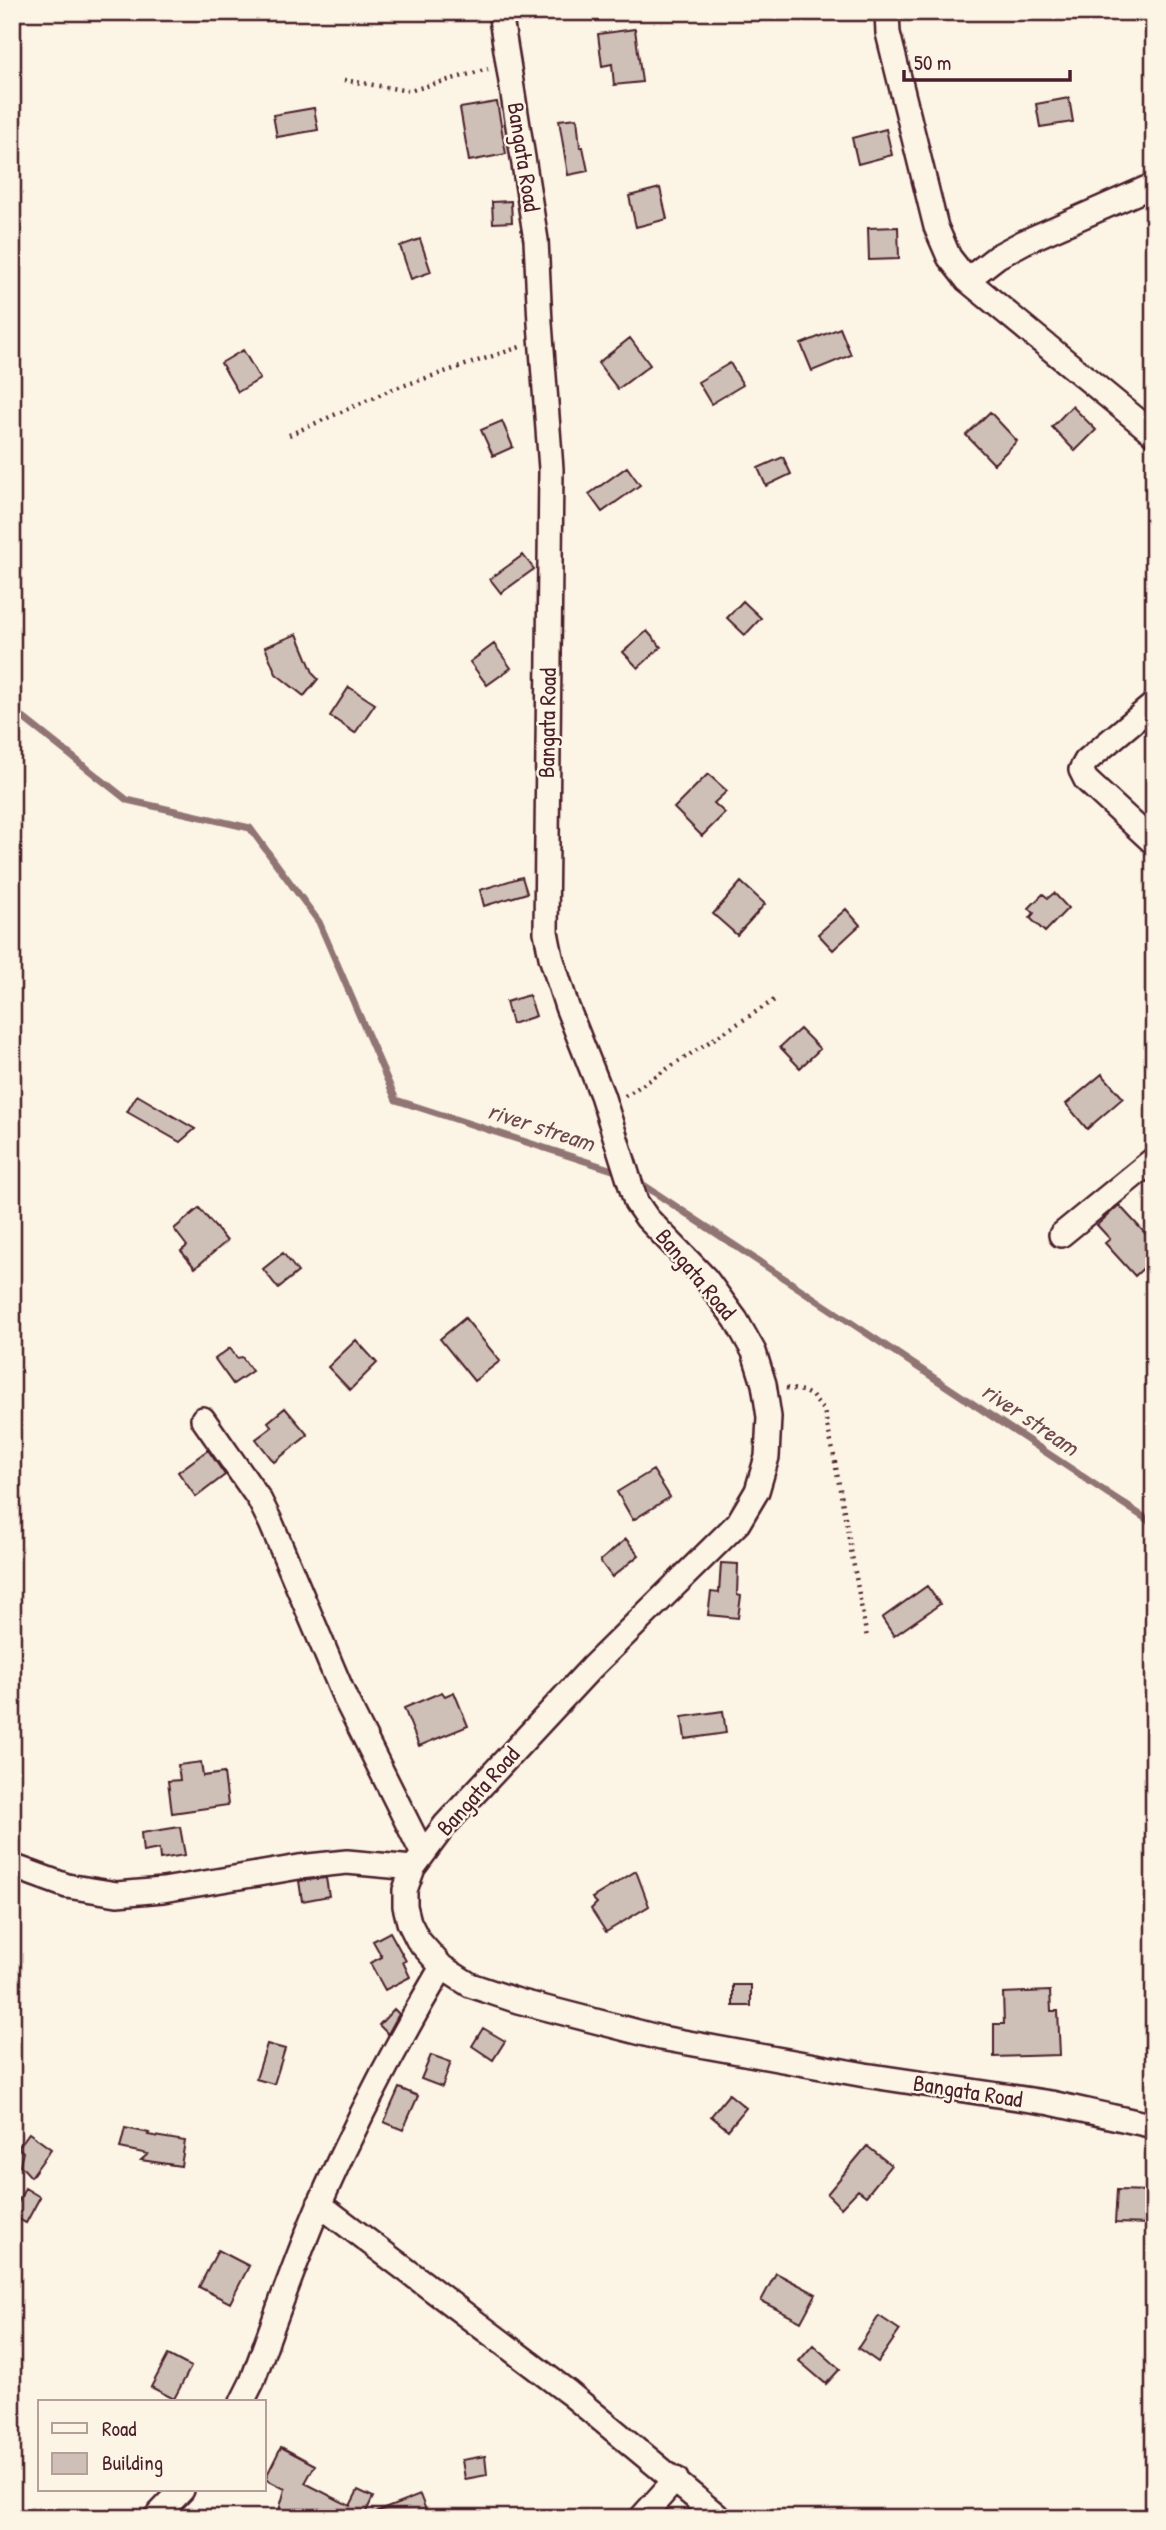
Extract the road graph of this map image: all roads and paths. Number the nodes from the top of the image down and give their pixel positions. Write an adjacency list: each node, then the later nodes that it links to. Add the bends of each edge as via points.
1 (500, 12): 3 (street, Bangata Road)
2 (887, 12): 6 (street, via 888,33 936,228 949,257)
3 (509, 64): 4 (path, via 409,91); 7 (street, Bangata Road, via 537,240)
4 (344, 80)
5 (1154, 185): 6 (street, via 1015,247)
6 (967, 280): 9 (street)
7 (541, 341): 8 (path, via 393,389); 13 (street, Bangata Road, via 552,541 546,932 567,1007)
8 (289, 435)
9 (1154, 435)
10 (1154, 705): 11 (street, via 1081,770 1086,780)
11 (1154, 843)
12 (776, 999): 13 (path)
13 (606, 1108): 16 (street, Bangata Road, via 641,1211 706,1279 736,1320 754,1352)
14 (1154, 1159): 15 (street)
15 (1061, 1235)
16 (764, 1384): 18 (path, via 803,1391 824,1411); 19 (street, Bangata Road, via 769,1417 766,1457 757,1491 738,1523 591,1668 445,1825)
17 (203, 1419): 19 (street, via 271,1523)
18 (867, 1638)
19 (418, 1861): 20 (street, via 299,1867 117,1894 67,1886); 21 (street, Bangata Road, via 405,1890 405,1906 418,1940)
20 (12, 1866)
21 (442, 1967): 22 (street, Bangata Road, via 470,1985 518,2001 662,2038 864,2076 1051,2104); 23 (street, via 363,2109)
22 (1154, 2126)
23 (319, 2204): 24 (street); 25 (street)
24 (243, 2400)
25 (676, 2479): 28 (street); 29 (street)
26 (180, 2492): 27 (street)
27 (155, 2518)
28 (641, 2518)
29 (720, 2518)

